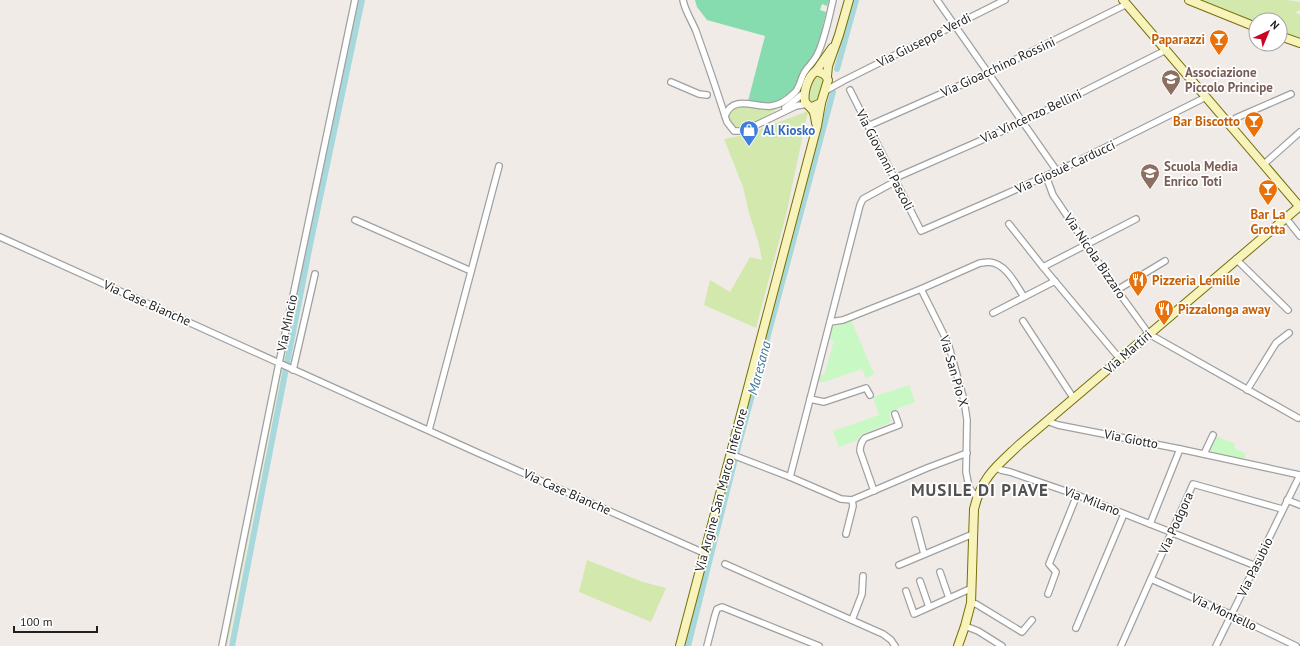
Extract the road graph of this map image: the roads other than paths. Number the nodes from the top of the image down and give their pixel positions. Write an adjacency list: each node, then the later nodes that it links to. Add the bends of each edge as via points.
1 (355, 0): 65 (street, Via Mincio)
2 (684, 0): 29 (street, Via Argine San Marco Inferiore)
3 (833, 0): 29 (street, via 819,52 804,72 796,91 772,106 743,103 732,106)
4 (849, 0): 11 (street, Via Argine San Marco Inferiore)
5 (937, 0): 10 (street)
6 (1005, 0): 10 (street, Via Giuseppe Verdi)
7 (1189, 0): 9 (street)
8 (1125, 2): 14 (street); 16 (street, Via Gioacchino Rossini)
9 (1248, 24)
10 (954, 25): 16 (street); 18 (street, Via Giuseppe Verdi)
11 (839, 35): 15 (street, Via Argine San Marco Inferiore); 17 (street, Via Argine San Marco Inferiore, via 828,66)
12 (1288, 39): 13 (street)
13 (1300, 43)
14 (1166, 50): 25 (street); 30 (street, Via Vincenzo Bellini)
15 (816, 71): 17 (street, via 823,73); 22 (street, Via Argine San Marco Inferiore, via 810,77)
16 (988, 73): 30 (street); 33 (street, Via Gioacchino Rossini)
17 (827, 78): 18 (street, via 836,83); 21 (street, Via Argine San Marco Inferiore)
18 (843, 81): 21 (street, Via Giuseppe Verdi)
19 (671, 82): 24 (street)
20 (850, 90): 33 (street, Via Giovanni Pascoli)
21 (825, 91): 26 (street, Via Argine San Marco Inferiore)
22 (804, 93): 27 (street, Via Argine San Marco Inferiore, via 805,102); 28 (street, Via Argine San Marco Inferiore)
23 (1291, 94): 31 (street, via 1236,118)
24 (707, 95)
25 (1206, 97): 31 (street); 37 (street, Via Giosuè Carducci)
26 (821, 103): 27 (street, Via Argine San Marco Inferiore); 32 (street, Via Argine San Marco Inferiore)
27 (810, 106): 28 (street, Via Argine San Marco Inferiore, via 796,106); 32 (street, Via Argine San Marco Inferiore)
28 (778, 114): 29 (street, Via Argine San Marco Inferiore, via 744,131 731,129)
29 (726, 116)
30 (1023, 122): 37 (street); 39 (street, Via Vincenzo Bellini)
31 (1229, 124): 35 (street)
32 (817, 126): 79 (street, Via Argine San Marco Inferiore)
33 (868, 126): 39 (street, Via Giovanni Pascoli)
34 (1300, 132): 35 (street)
35 (1263, 165): 40 (street)
36 (499, 166): 52 (street)
37 (1057, 171): 38 (street, Via Giosuè Carducci)
38 (1046, 176): 45 (street, Via Giosuè Carducci); 48 (street, Via Nicola Bizzaro, via 1053,194)
39 (895, 180): 45 (street, Via Giovanni Pascoli); 61 (street, Via Vincenzo Bellini, via 862,201)
40 (1300, 206): 41 (street, Via Martiri)
41 (1285, 217): 46 (street); 49 (street, Via Martiri)
42 (1136, 219): 48 (street)
43 (355, 220): 52 (street)
44 (1009, 224): 51 (street)
45 (921, 230)
46 (1300, 236)
47 (0, 237): 65 (street, Via Case Bianche)
48 (1086, 245): 51 (street); 56 (street, Via Nicola Bizzaro)
49 (1236, 260): 58 (street); 63 (street, Via Martiri)
50 (1165, 261): 56 (street)
51 (1043, 267): 54 (street)
52 (471, 271): 74 (street)
53 (315, 274): 66 (street)
54 (1055, 281): 57 (street); 64 (street)
55 (921, 289): 57 (street, via 980,263 989,262 997,264 1009,274); 61 (street, via 843,320); 77 (street, Via San Pio X, via 948,342 964,400)
56 (1118, 290): 63 (street, Via Nicola Bizzaro)
57 (1024, 297): 59 (street)
58 (1288, 310)
59 (993, 312)
60 (1023, 321): 70 (street)
61 (830, 322): 69 (street, Via Vincenzo Bellini)
62 (1289, 333): 67 (street, via 1276,342)
63 (1149, 334): 64 (street, Via Martiri); 67 (street)
64 (1120, 358): 70 (street, Via Martiri)
65 (281, 364): 66 (street, Via Case Bianche); 118 (street, Via Mincio)
66 (292, 369): 74 (street, Via Case Bianche)
67 (1247, 390): 72 (street)
68 (870, 395): 69 (street, via 866,388 824,402)
69 (810, 399): 84 (street, Via Vincenzo Bellini)
70 (1074, 399): 73 (street, Via Martiri)
71 (895, 414): 85 (street, via 899,425 865,438 860,445)
72 (1298, 418)
73 (1050, 419): 76 (street, Via Giotto, via 1058,425); 80 (street, Via Martiri)
74 (429, 430): 98 (street, Via Case Bianche)
75 (1213, 435): 78 (street)
76 (1180, 449): 78 (street, Via Giotto); 94 (street)
77 (967, 453): 85 (street); 86 (street, Via San Pio X, via 966,472 969,487 972,492)
78 (1204, 454): 83 (street, Via Giotto)
79 (731, 455): 84 (street); 98 (street, Via Argine San Marco Inferiore)
80 (1002, 461): 81 (street, Via Martiri); 82 (street)
81 (995, 467): 82 (street, Via Milano); 86 (street, Via Martiri)
82 (1010, 472): 87 (street, Via Milano)
83 (1300, 475): 89 (street, Via Giotto)
84 (790, 477): 88 (street, via 841,499)
85 (874, 491): 88 (street)
86 (979, 492): 97 (street, Via Martiri, via 974,509)
87 (1077, 495): 92 (street, Via Milano); 109 (street, via 1049,564 1056,572)
88 (852, 500): 96 (street, via 853,506)
89 (1288, 500): 90 (street); 91 (street, Via Pasubio)
90 (1300, 505)
91 (1282, 509): 95 (street, Via Podgora, via 1193,484); 102 (street, Via Pasubio)
92 (1124, 514): 94 (street, Via Milano); 117 (street)
93 (915, 520): 99 (street)
94 (1150, 524): 95 (street, Via Milano)
95 (1172, 533): 102 (street, Via Milano); 105 (street, Via Podgora)
96 (846, 534)
97 (972, 534): 99 (street); 107 (street, Via Martiri)
98 (704, 553): 119 (street, Via Argine San Marco Inferiore)
99 (924, 554): 101 (street)
100 (725, 564): 114 (street)
101 (899, 565)
102 (1256, 566): 113 (street, Via Pasubio)
103 (940, 572): 110 (street)
104 (863, 576): 114 (street, via 862,594)
105 (1151, 578): 113 (street, Via Montello); 125 (street, Via Podgora)
106 (920, 581): 112 (street)
107 (972, 588): 110 (street); 111 (street, Via Martiri)
108 (906, 591): 112 (street, via 914,614)
109 (1048, 594)
110 (949, 598): 112 (street)
111 (971, 603): 115 (street, via 1022,632); 116 (street, Via Martiri)
112 (929, 607)
113 (1232, 615): 126 (street, Via Pasubio); 127 (street, Via Montello)
114 (852, 620): 122 (street, via 883,634)
115 (1032, 620)
116 (965, 626): 123 (street, Via Martiri); 124 (street)
117 (1076, 628)
118 (222, 646)
119 (680, 646)
120 (707, 646): 121 (street, via 717,609 722,607)
121 (819, 646)
122 (895, 646)
123 (958, 646)
124 (1002, 646)
125 (1121, 646)
126 (1216, 646)
127 (1296, 646)

